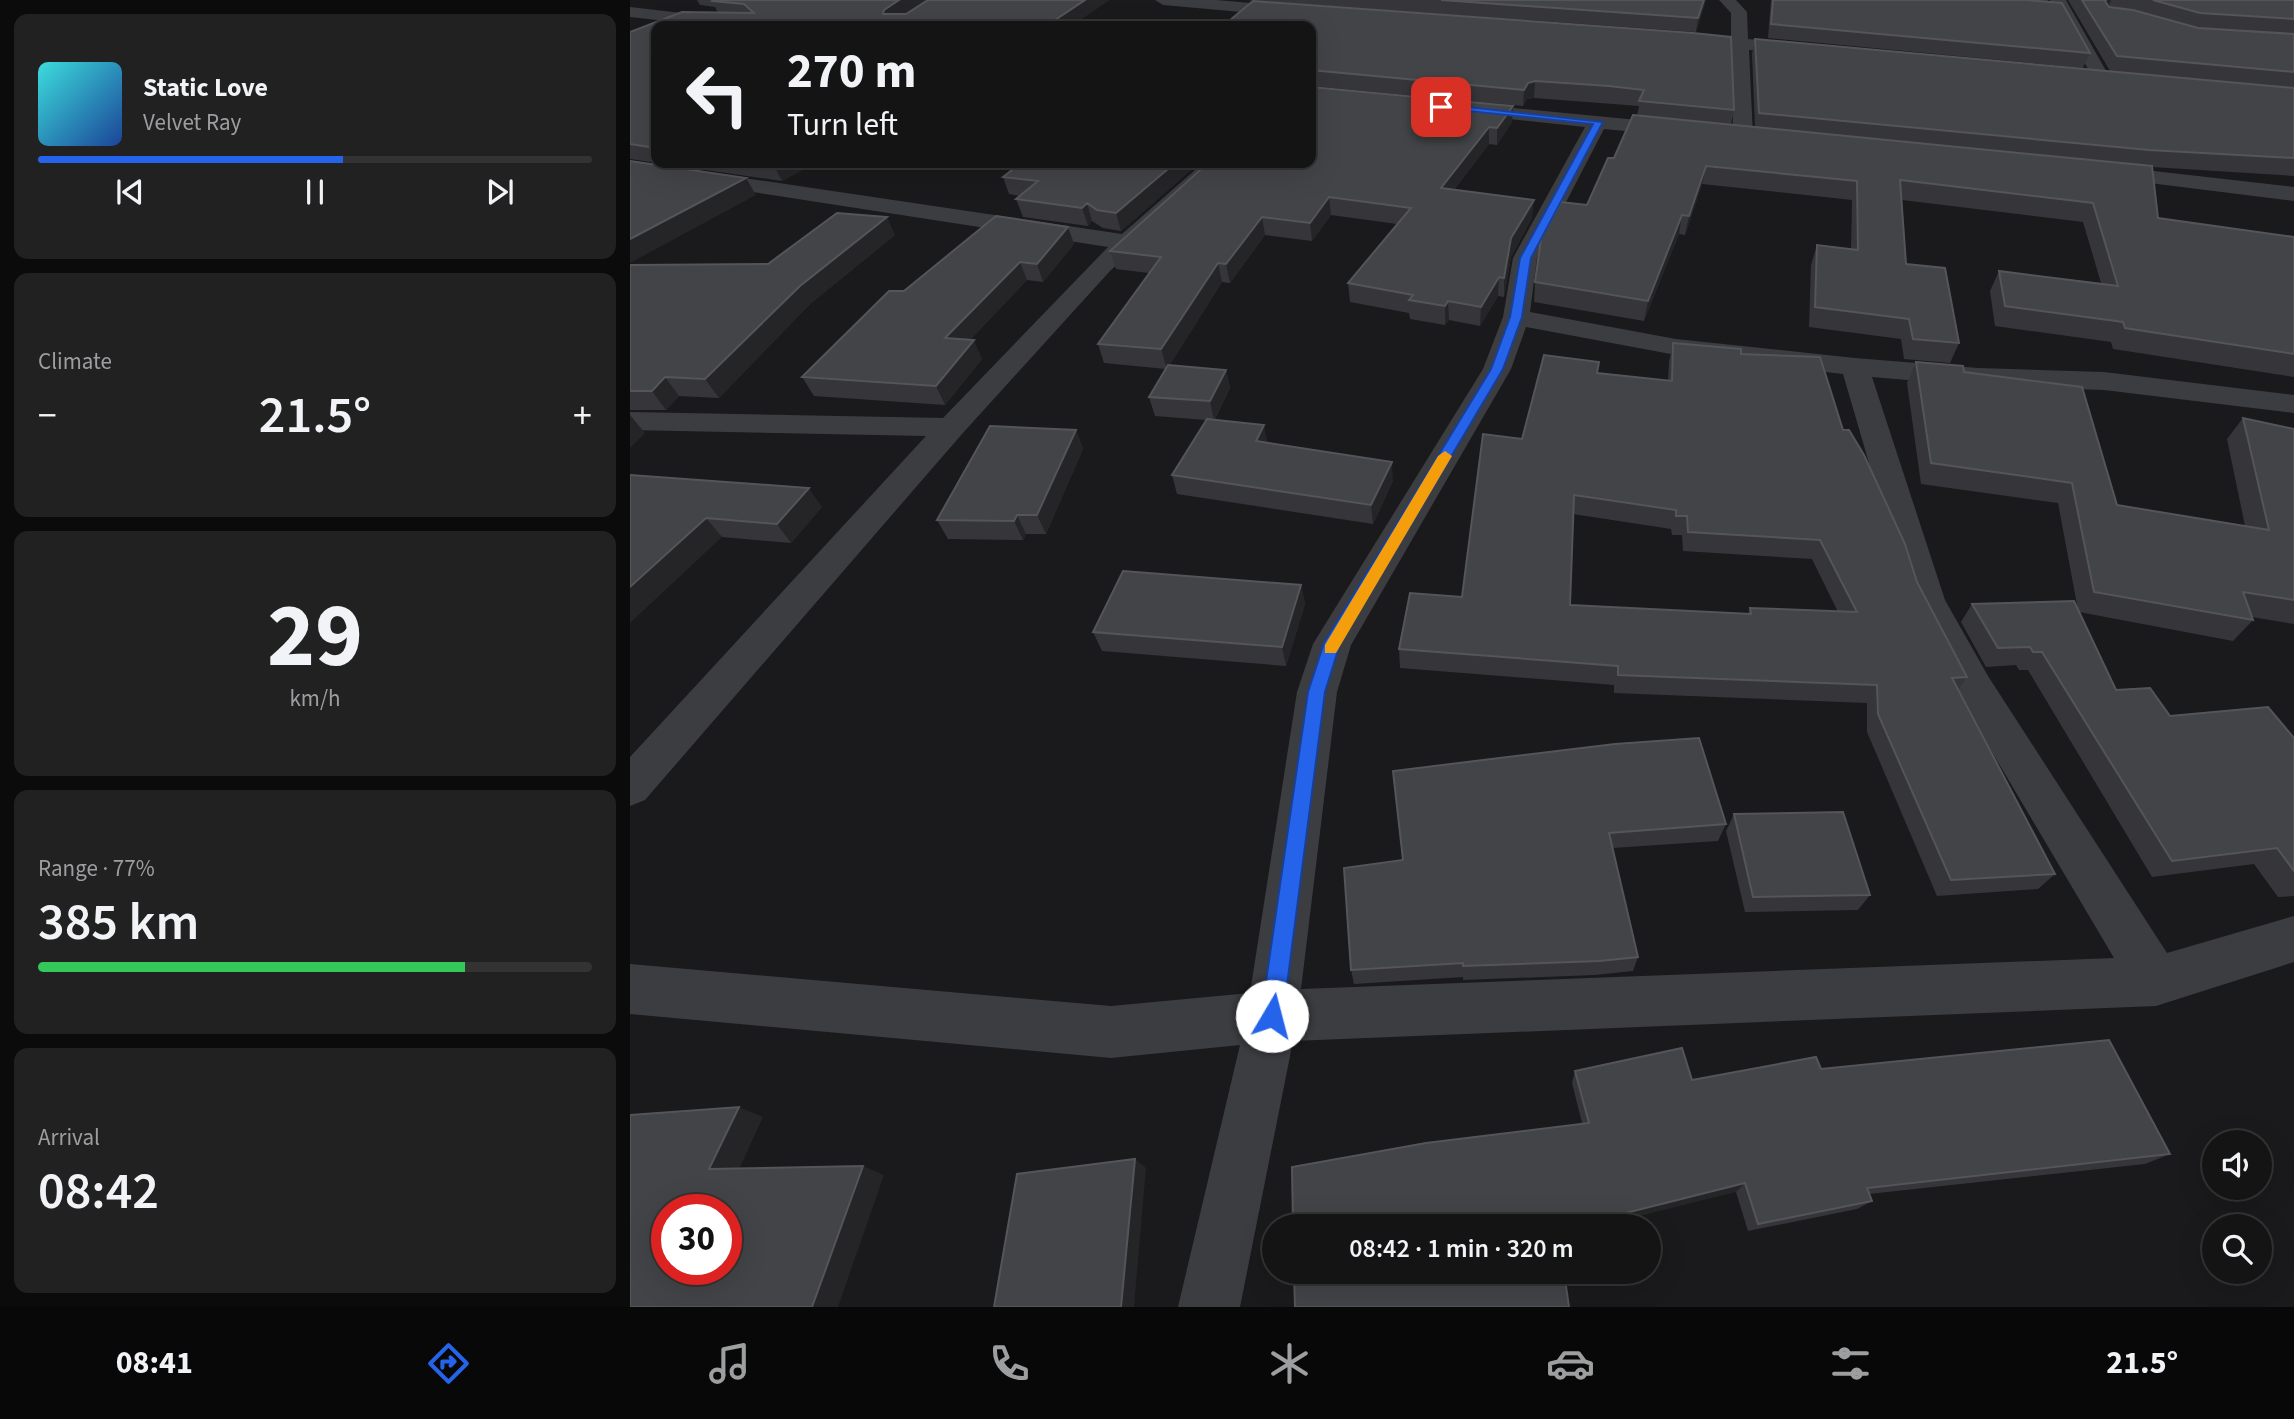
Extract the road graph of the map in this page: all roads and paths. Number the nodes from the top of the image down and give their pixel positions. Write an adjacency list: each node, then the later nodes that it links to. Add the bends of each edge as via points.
1 (657, 0): 7 (street)
2 (1163, 0): 3 (street)
3 (1169, 0): 8 (street)
4 (1727, 0): 11 (street, via 1739,12)
5 (2061, 5): 6 (street); 13 (street, via 2106,77)
6 (2039, 8)
7 (637, 12): 9 (street)
8 (1322, 14)
9 (710, 21)
10 (1657, 37): 11 (street)
11 (1740, 43): 12 (street); 16 (street)
12 (1823, 50)
13 (2072, 74)
14 (1434, 106): 15 (street)
15 (1598, 122): 16 (street); 23 (street, via 1525,258)
16 (1743, 137): 17 (street)
17 (1770, 139)
18 (630, 167): 22 (street)
19 (1209, 168): 22 (street)
20 (2085, 169): 21 (street)
21 (2294, 194)
22 (1125, 242): 27 (street)
23 (1516, 317): 24 (street, via 1676,346); 32 (street, via 1497,369 1332,643 1317,692)
24 (1855, 367): 25 (street, via 2104,382); 30 (street, via 1927,600 1974,687)
25 (2294, 404)
26 (630, 421): 27 (street)
27 (951, 426): 28 (street)
28 (630, 787)
29 (2294, 939): 30 (street)
30 (2156, 981): 32 (street)
31 (630, 989): 32 (street, via 1111,1031)
32 (1272, 1016): 33 (street)
33 (1209, 1307)

